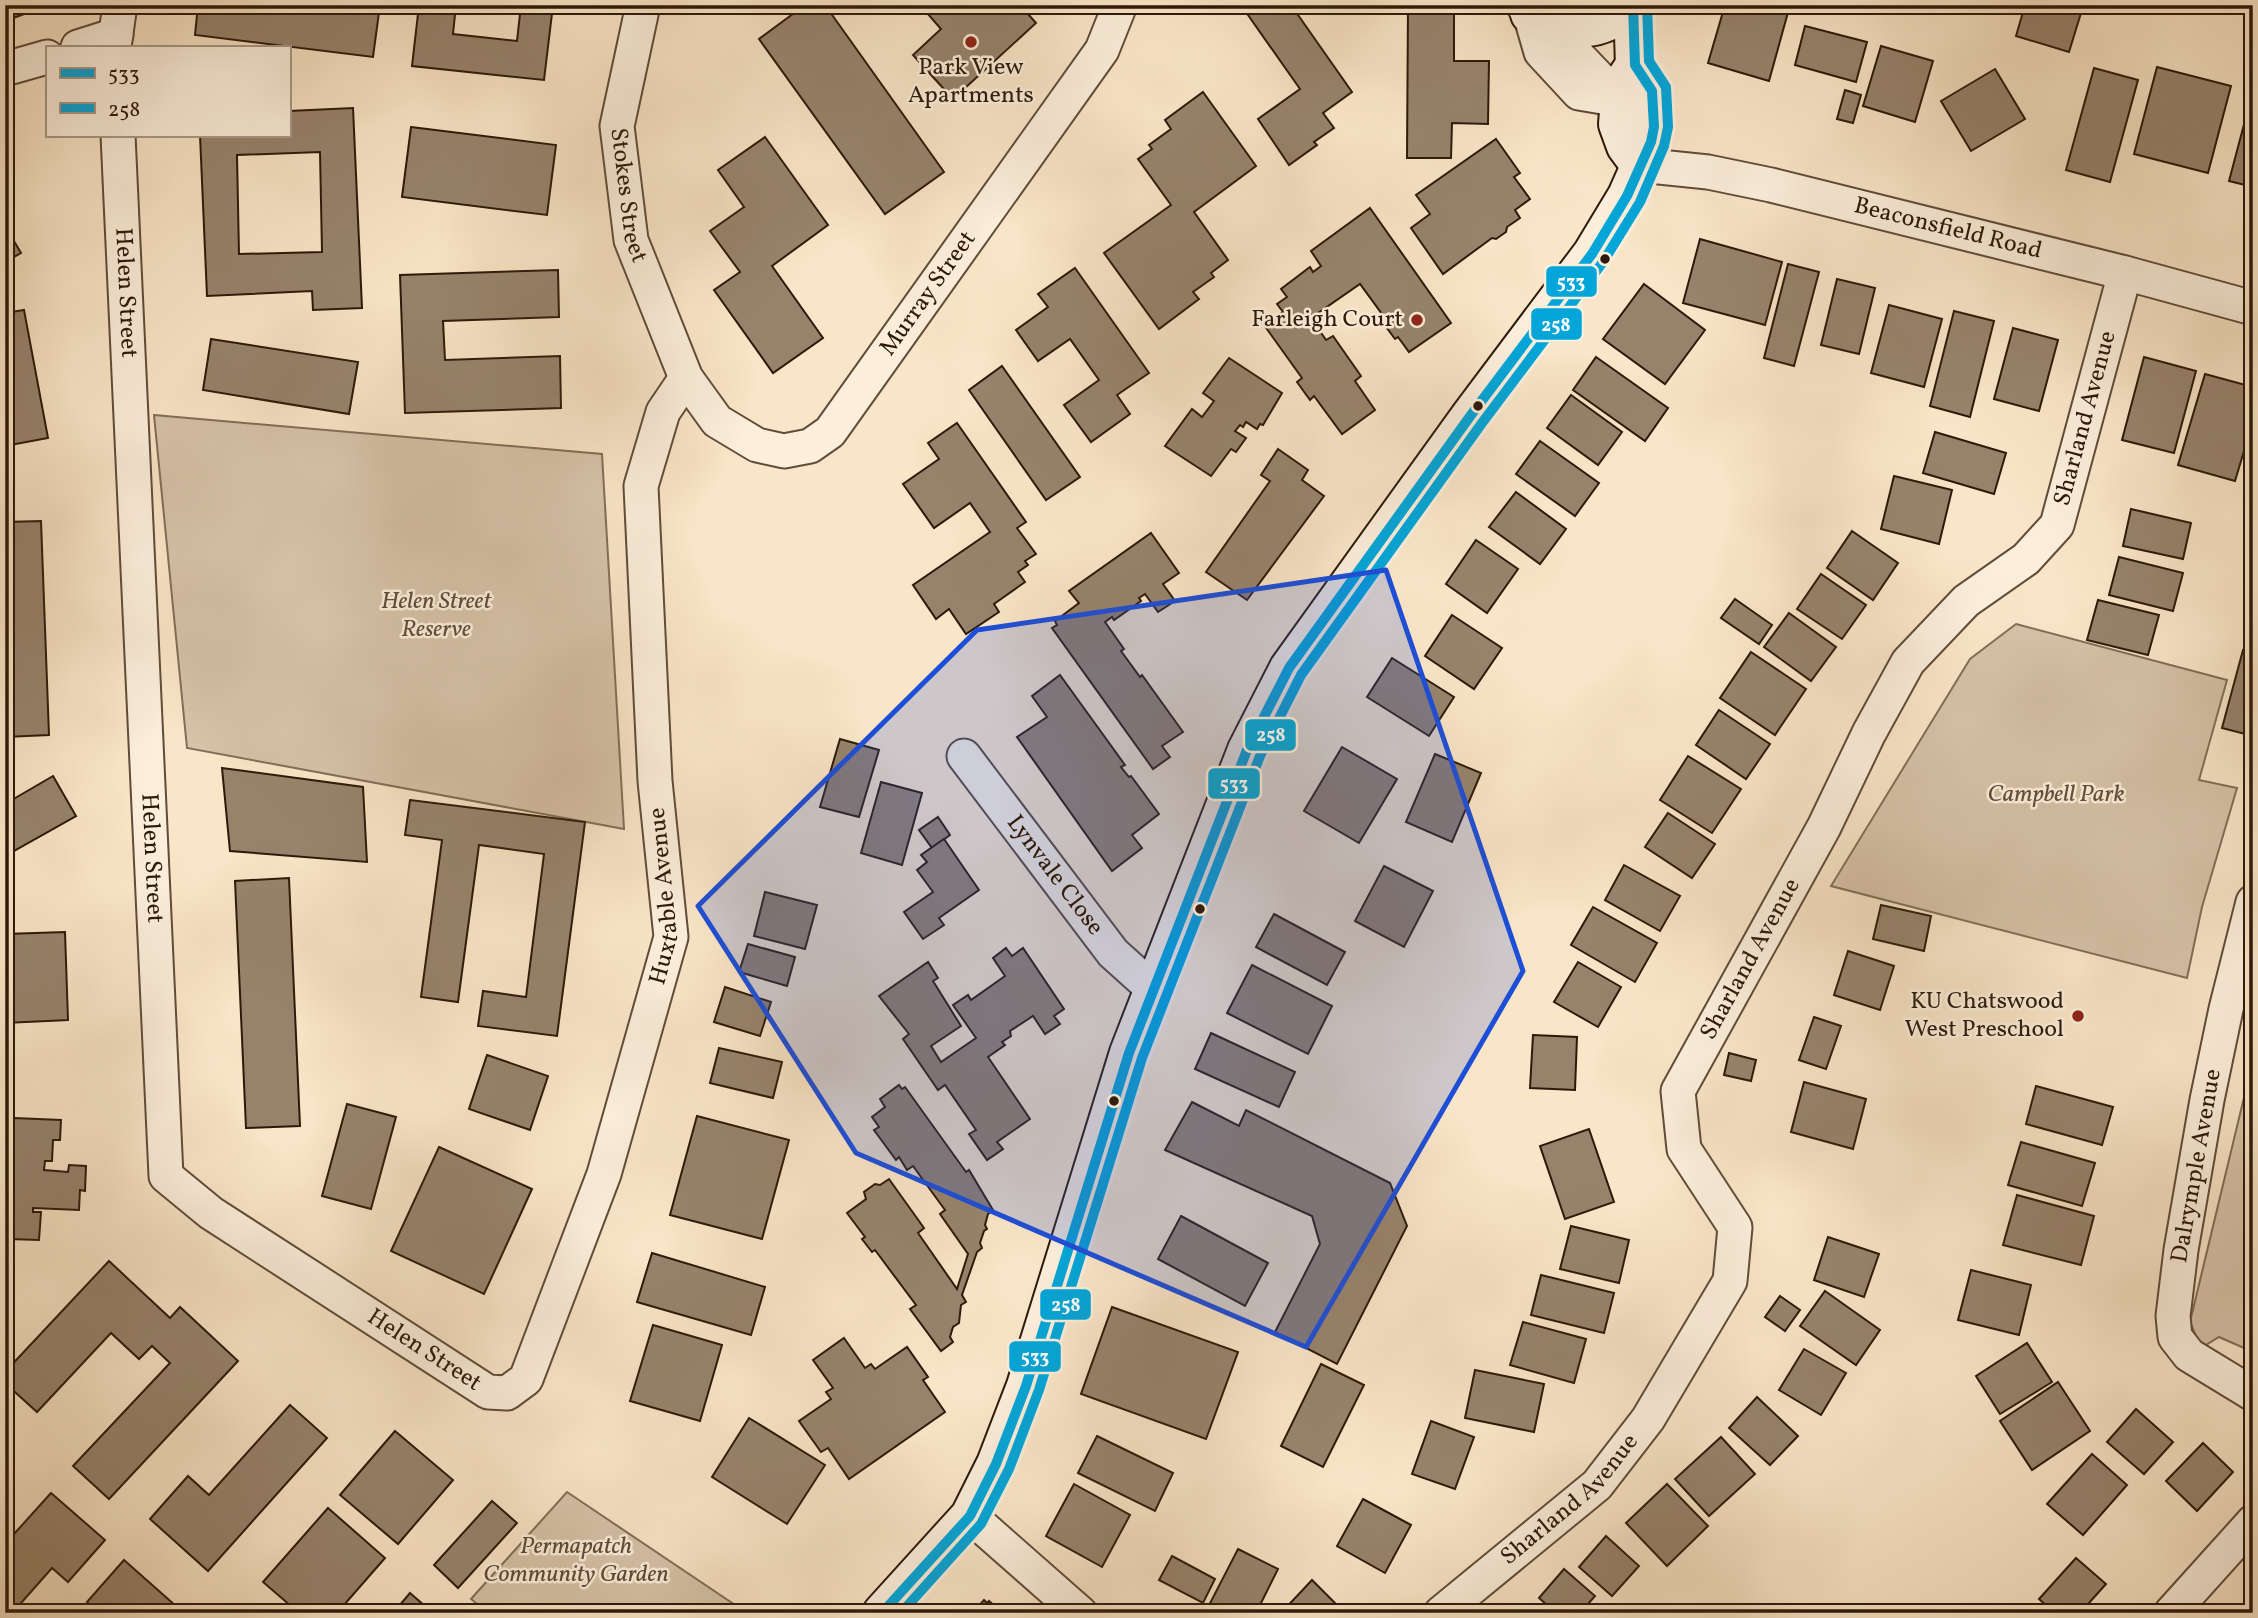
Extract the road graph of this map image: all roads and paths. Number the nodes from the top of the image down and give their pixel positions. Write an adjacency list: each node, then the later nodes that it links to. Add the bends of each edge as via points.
1 (643, 5): 15 (street, Stokes Street, via 617,126 631,240)
2 (1120, 5): 15 (street, Murray Street, via 1102,50 830,432 810,446 784,451 757,445 717,421)
3 (1633, 6): 4 (main road, via 1594,28 1574,28); 8 (main road)
4 (1527, 10): 10 (street, via 1541,52 1579,93)
5 (117, 29): 6 (street)
6 (80, 46)
7 (46, 57): 9 (street)
8 (1634, 65): 10 (main road, via 1621,86); 12 (main road, via 1652,91 1653,103 1651,142)
9 (5, 69)
10 (1620, 100): 12 (main road, via 1618,124)
11 (118, 136): 19 (street, Helen Street, via 166,1176 211,1213 488,1392)
12 (1640, 165): 13 (street, Beaconsfield Road, via 1771,185); 18 (main road, via 1592,254 1289,668 1247,750)
13 (2125, 273): 14 (street, Beaconsfield Road); 25 (street, Sharland Avenue, via 2057,525 2026,559 1966,601 1908,662 1824,827 1678,1091 1685,1149 1735,1227 1730,1281 1648,1419 1597,1485)
14 (2253, 308)
15 (687, 378): 19 (street, Huxtable Avenue, via 663,412 641,486 655,781 671,937 604,1174 526,1380)
16 (964, 756): 18 (street, Lynvale Close, via 1113,953)
17 (2253, 902): 20 (street, Dalrymple Avenue, via 2207,1100 2180,1250 2173,1326 2175,1337 2189,1355)
18 (1153, 989): 21 (main road, via 1026,1386)
19 (507, 1394)
20 (2253, 1394)
21 (970, 1516): 23 (main road); 24 (street)
22 (2253, 1521): 26 (street)
23 (882, 1613)
24 (1080, 1613)
25 (1441, 1613)
26 (2171, 1613)

